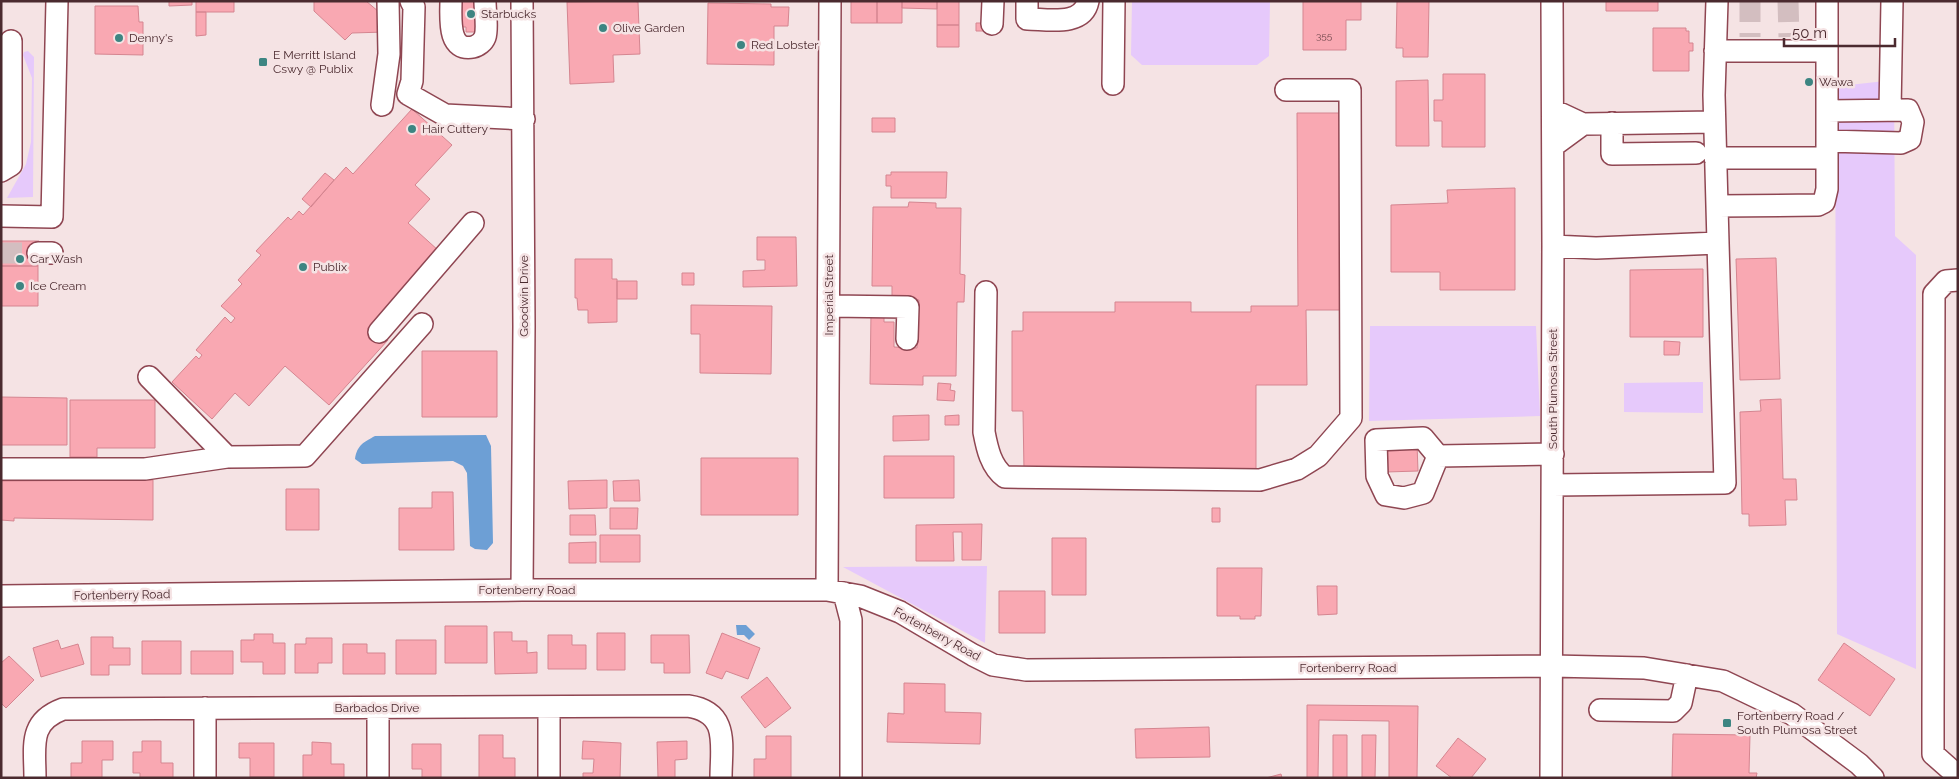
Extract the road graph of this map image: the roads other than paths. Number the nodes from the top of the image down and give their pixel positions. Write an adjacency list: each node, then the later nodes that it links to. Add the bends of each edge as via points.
1 (57, 1): 35 (street, via 52,217)
2 (388, 1): 22 (street, via 389,54 382,105)
3 (411, 1): 22 (street, via 414,7 412,81)
4 (451, 1): 5 (street, via 454,40 462,46 472,47 481,43 485,36)
5 (485, 1)
6 (522, 1): 26 (street, Goodwin Drive)
7 (830, 1): 41 (street, Imperial Street)
8 (993, 1): 16 (street)
9 (1027, 1): 10 (street, via 1027,19 1075,18 1083,14)
10 (1088, 1)
11 (1114, 1): 20 (street)
12 (1552, 1): 23 (street, South Plumosa Street)
13 (1717, 1): 18 (street)
14 (1827, 1): 19 (street)
15 (1892, 1): 24 (street)
16 (992, 24)
17 (12, 41): 33 (street, via 11,165)
18 (1715, 51): 19 (street, via 1751,44 1789,44); 27 (street)
19 (1827, 51): 25 (street)
20 (1112, 84)
21 (1286, 90): 40 (street, via 1350,90 1352,418 1318,456 1297,469 1260,480 1005,477 994,464 984,432)
22 (408, 94): 26 (street, via 445,115)
23 (1553, 110): 29 (street); 30 (street, South Plumosa Street)
24 (1890, 110): 25 (street); 31 (street, via 1908,110 1913,122 1910,139 1901,143)
25 (1827, 111): 31 (street)
26 (524, 118): 51 (street, Goodwin Drive)
27 (1714, 122): 28 (street); 32 (street)
28 (1612, 123): 29 (street); 32 (street, via 1612,154)
29 (1583, 124): 30 (street)
30 (1553, 146): 38 (street, South Plumosa Street)
31 (1827, 150): 32 (street); 34 (street, via 1824,202 1818,205)
32 (1705, 155): 34 (street)
33 (1, 171)
34 (1717, 206): 37 (street)
35 (1, 216)
36 (474, 223): 43 (street)
37 (1718, 243): 38 (street, via 1596,248); 50 (street, via 1725,483)
38 (1554, 246): 46 (street, South Plumosa Street)
39 (1958, 280): 60 (street, via 1946,280 1934,294 1933,701 1933,754)
40 (986, 292)
41 (828, 306): 44 (street, via 908,307); 52 (street, Imperial Street)
42 (422, 324): 48 (street, via 305,456)
43 (379, 332)
44 (907, 339)
45 (149, 377): 48 (street)
46 (1553, 454): 47 (street); 50 (street, South Plumosa Street)
47 (1438, 456)
48 (227, 457): 49 (street, via 145,469)
49 (1, 469)
50 (1553, 485): 54 (street, South Plumosa Street)
51 (522, 590): 52 (street, Fortenberry Road); 53 (street, Fortenberry Road)
52 (836, 591): 54 (street, Fortenberry Road, via 860,596 900,612 993,665 1026,670); 66 (street, Imperial Street, via 851,620)
53 (1, 596)
54 (1552, 666): 55 (street, Fortenberry Road, via 1644,668); 67 (street, South Plumosa Street)
55 (1687, 675): 59 (street, via 1681,703 1673,711); 68 (street, Fortenberry Road, via 1723,681 1792,714)
56 (205, 708): 57 (street, Barbados Drive); 61 (street, Barbados Drive, via 63,709 45,718 38,727); 62 (street)
57 (378, 708): 58 (street, Barbados Drive); 63 (street)
58 (549, 708): 64 (street); 65 (street, Barbados Drive, via 700,708 710,713 721,732)
59 (1600, 710)
60 (1958, 776)
61 (35, 778)
62 (205, 778)
63 (378, 778)
64 (549, 778)
65 (721, 778)
66 (851, 778)
67 (1551, 778)
68 (1873, 778)

